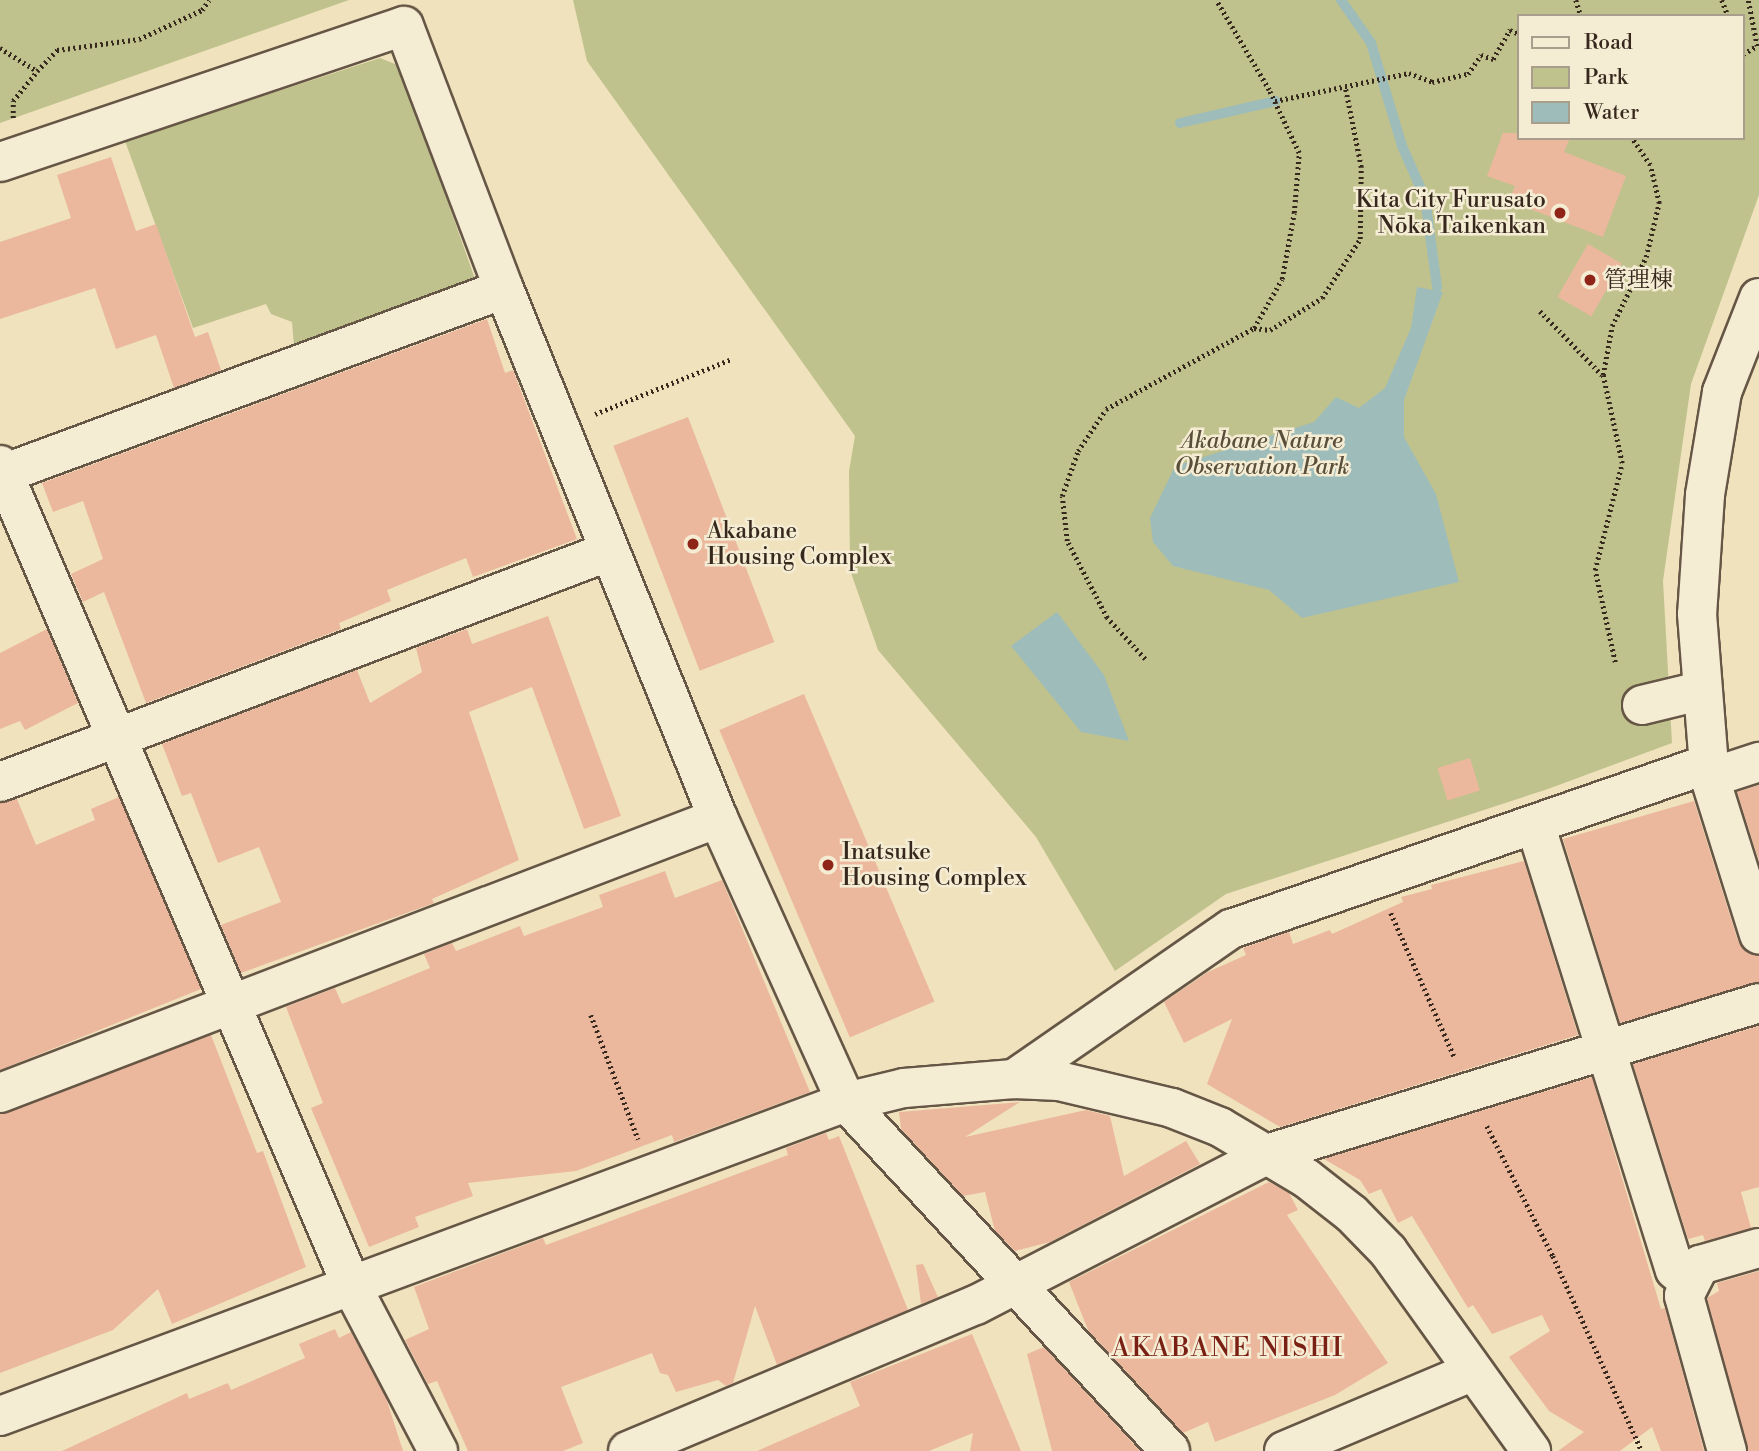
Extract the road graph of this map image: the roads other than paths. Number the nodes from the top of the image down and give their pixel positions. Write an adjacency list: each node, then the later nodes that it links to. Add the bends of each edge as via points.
1 (0, 162): 2 (street, via 404,26)
2 (504, 289): 4 (street); 5 (street)
3 (1759, 298): 6 (street, via 1722,392 1705,495 1697,614)
4 (1, 471): 8 (street)
5 (610, 551): 8 (street); 12 (street)
6 (1700, 691): 7 (street); 10 (street)
7 (1642, 705)
8 (118, 737): 11 (street); 16 (street)
9 (1759, 762): 10 (street)
10 (1709, 771): 13 (street); 14 (street)
11 (0, 782)
12 (718, 818): 16 (street); 20 (street)
13 (1536, 827): 17 (street); 18 (street, via 1375,877 1231,929)
14 (1759, 934)
15 (1759, 1003): 17 (street)
16 (231, 1004): 19 (street); 25 (street)
17 (1605, 1050): 21 (street); 23 (street, via 1675,1270)
18 (1014, 1079): 20 (street, via 904,1088); 21 (street, via 1059,1081 1172,1108)
19 (0, 1093)
20 (846, 1102): 24 (street); 25 (street)
21 (1270, 1153): 24 (street); 26 (street, via 1352,1214 1388,1251)
22 (1759, 1248): 23 (street, via 1700,1265)
23 (1689, 1282): 33 (street, via 1684,1297)
24 (1015, 1286): 29 (street); 30 (street)
25 (352, 1289): 27 (street); 28 (street)
26 (1473, 1371): 31 (street); 32 (street)
27 (0, 1416)
28 (438, 1451)
29 (628, 1451)
30 (1170, 1451)
31 (1284, 1451)
32 (1531, 1451)
33 (1727, 1451)

